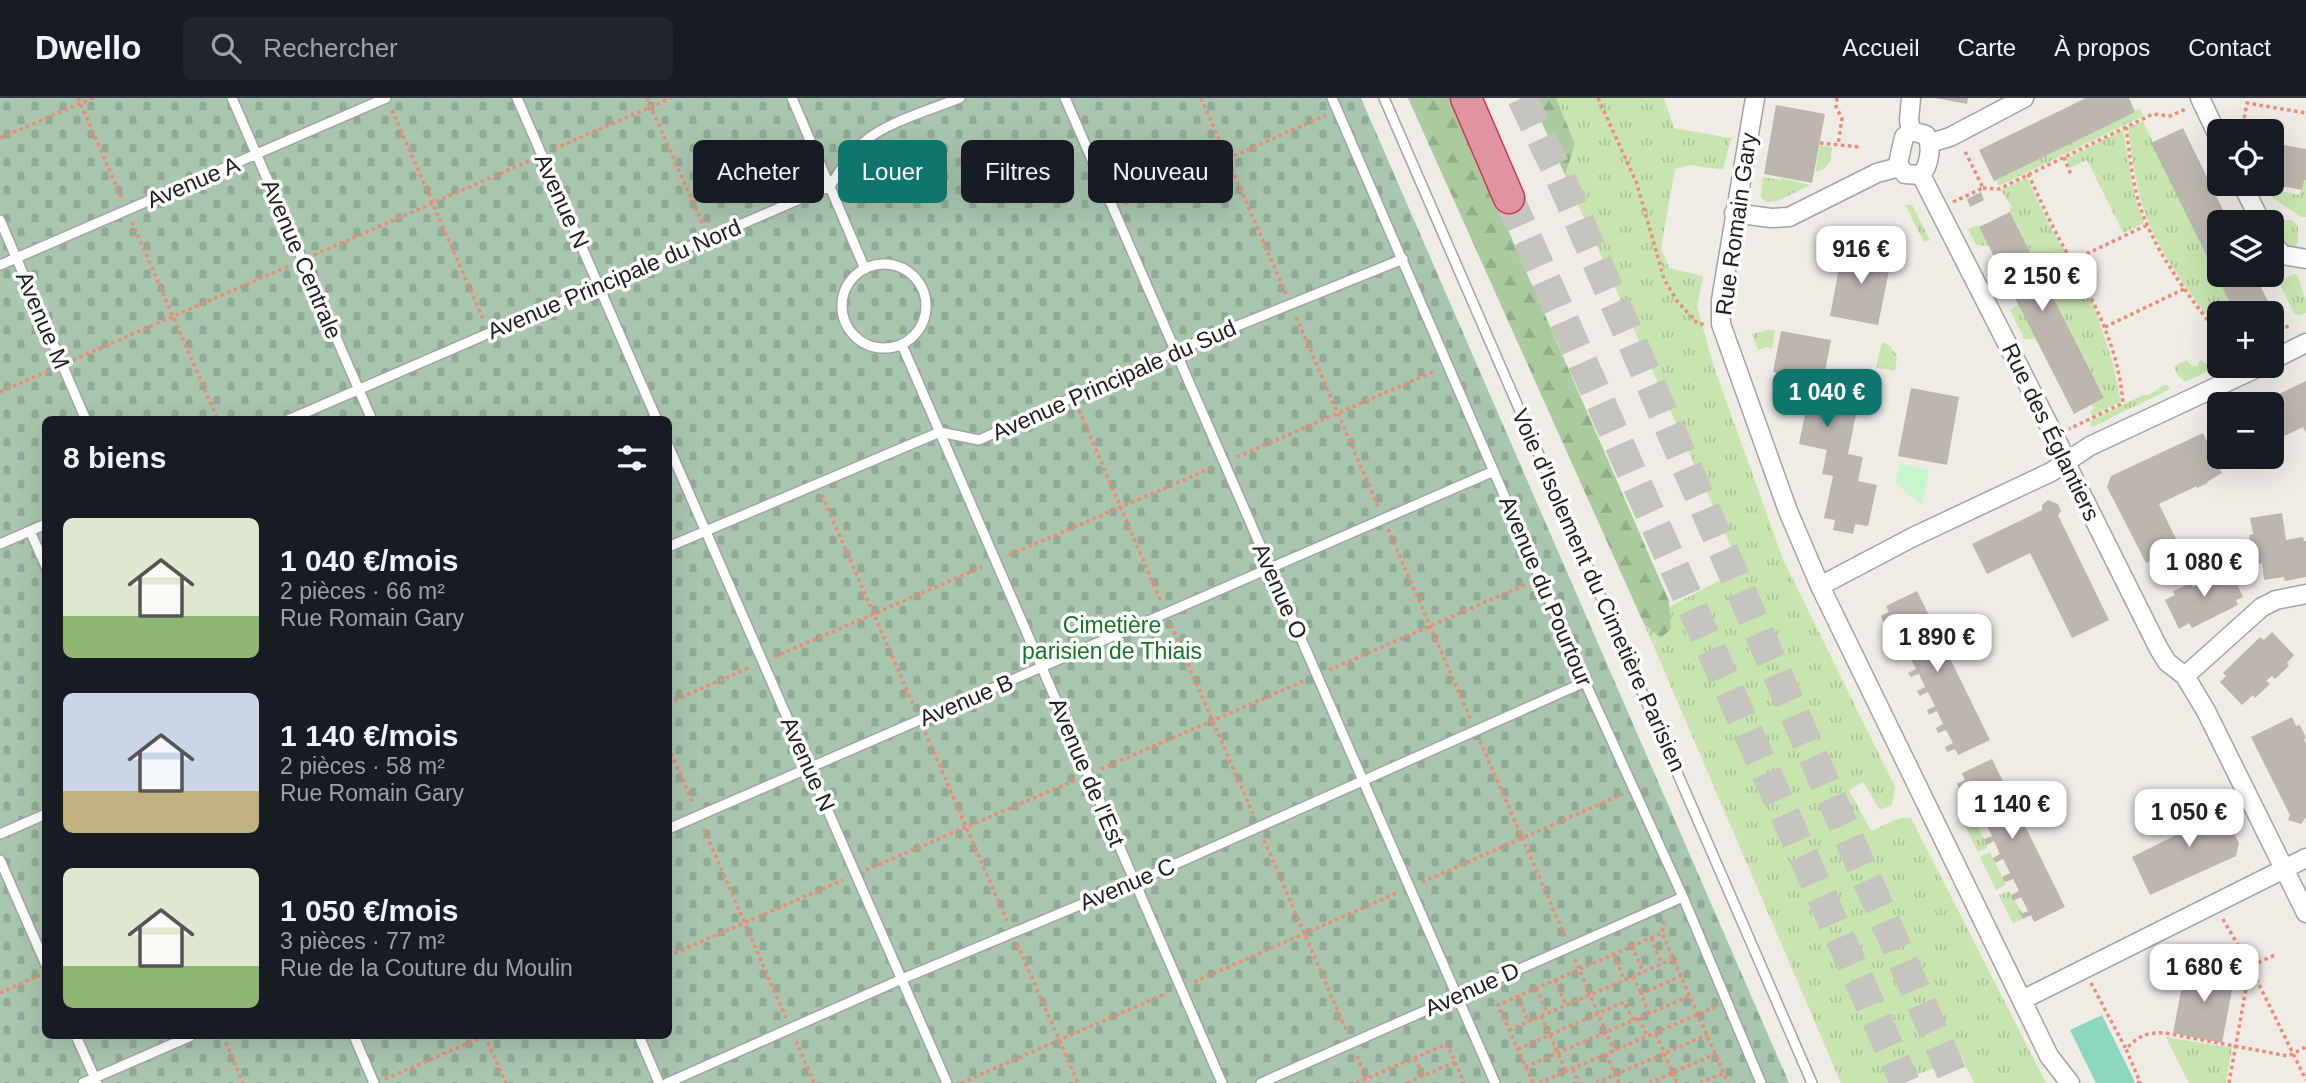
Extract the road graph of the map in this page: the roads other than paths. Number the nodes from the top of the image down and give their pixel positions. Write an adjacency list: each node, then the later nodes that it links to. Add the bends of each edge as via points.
1 (232, 98): 17 (lane, Avenue Centrale)
2 (386, 98): 17 (lane, Avenue A)
3 (517, 98): 30 (lane, Avenue N)
4 (792, 98): 20 (lane)
5 (960, 98): 20 (lane, via 863,142)
6 (1065, 98): 33 (lane, Avenue O)
7 (1332, 98): 26 (lane, Avenue du Pourtour)
8 (1384, 98): 86 (lane, Voie d'Isolement du Cimetière Parisien)
9 (1466, 98): 21 (highway)
10 (1755, 98): 22 (street, Rue Romain Gary)
11 (1911, 98): 15 (street)
12 (2024, 98): 16 (street)
13 (2195, 103): 14 (street)
14 (2207, 120)
15 (1911, 131): 16 (street, via 1926,135); 18 (street, via 1902,142)
16 (1930, 143): 19 (street)
17 (257, 154): 25 (lane, Avenue A); 36 (lane, Avenue Centrale)
18 (1899, 167): 19 (street, via 1905,174); 22 (street, via 1877,173 1788,217)
19 (1921, 175): 43 (street, Rue des Églantiers)
20 (830, 186): 29 (lane); 30 (lane, Avenue Principale du Nord)
21 (1509, 198)
22 (1734, 213): 52 (street, Rue Romain Gary, via 1721,324)
23 (0, 220): 25 (lane, Avenue M)
24 (2284, 255): 27 (street)
25 (17, 258): 28 (lane, Avenue A); 37 (lane, Avenue M)
26 (1403, 259): 33 (lane, Avenue Principale du Sud); 44 (lane, Avenue du Pourtour)
27 (2306, 259)
28 (0, 265)
29 (865, 269): 32 (lane, via 845,291 842,305 850,332 874,347); 32 (lane, via 891,265 904,269 923,288 926,314 913,338)
30 (598, 285): 36 (lane, Avenue Principale du Nord); 40 (lane, Avenue N)
31 (2306, 344): 34 (street)
32 (902, 345): 41 (lane, Avenue de l'Est)
33 (1175, 351): 41 (lane, Avenue Principale du Sud, via 979,440); 51 (lane, Avenue O)
34 (2284, 354)
35 (2235, 378): 43 (street, via 2090,446)
36 (359, 390): 38 (lane, Avenue Principale du Nord); 39 (lane, Avenue Centrale)
37 (84, 416)
38 (297, 416)
39 (370, 416)
40 (655, 416)
41 (940, 432): 47 (lane); 54 (lane, Avenue de l'Est)
42 (672, 454): 47 (lane, Avenue N)
43 (2066, 463): 52 (street); 55 (street, Rue des Églantiers, via 2159,649)
44 (1494, 471): 51 (lane, Avenue B); 56 (lane, Avenue du Pourtour)
45 (42, 526): 46 (lane)
46 (30, 531): 48 (lane); 50 (lane)
47 (706, 531): 49 (lane); 57 (lane, Avenue N)
48 (0, 544)
49 (672, 545)
50 (42, 558)
51 (1270, 568): 54 (lane, Avenue B); 58 (lane, Avenue O)
52 (1820, 586): 71 (street, Rue Romain Gary)
53 (2306, 594): 55 (street, via 2262,607)
54 (1041, 667): 57 (lane, Avenue B); 65 (lane, Avenue de l'Est)
55 (2185, 676): 64 (street, Rue des Églantiers)
56 (1585, 682): 58 (lane, Avenue C); 66 (lane, Avenue du Pourtour)
57 (809, 768): 60 (lane, Avenue B); 69 (lane, Avenue N)
58 (1363, 781): 65 (lane, Avenue C); 70 (lane, Avenue O)
59 (42, 816): 61 (lane)
60 (672, 827)
61 (0, 834)
62 (2306, 858): 64 (street)
63 (0, 860): 68 (lane)
64 (2284, 870): 67 (street, Rue des Églantiers); 71 (street)
65 (1135, 882): 69 (lane, Avenue C); 82 (lane, Avenue de l'Est)
66 (1683, 897): 70 (lane, Avenue D); 85 (lane, Avenue du Pourtour)
67 (2306, 913)
68 (42, 956)
69 (902, 979): 80 (lane, Avenue C); 81 (lane, Avenue N)
70 (1457, 996): 83 (lane, Avenue D); 84 (lane, Avenue O)
71 (2022, 1000): 87 (street, Rue Romain Gary, via 2049,1056)
72 (77, 1039): 76 (lane)
73 (185, 1039): 76 (lane)
74 (355, 1039): 78 (lane)
75 (640, 1039): 79 (lane)
76 (96, 1081): 77 (lane)
77 (83, 1083)
78 (375, 1083)
79 (659, 1083)
80 (667, 1083)
81 (947, 1083)
82 (1222, 1083)
83 (1261, 1083)
84 (1494, 1083)
85 (1761, 1083)
86 (1812, 1083)
87 (2070, 1083)

